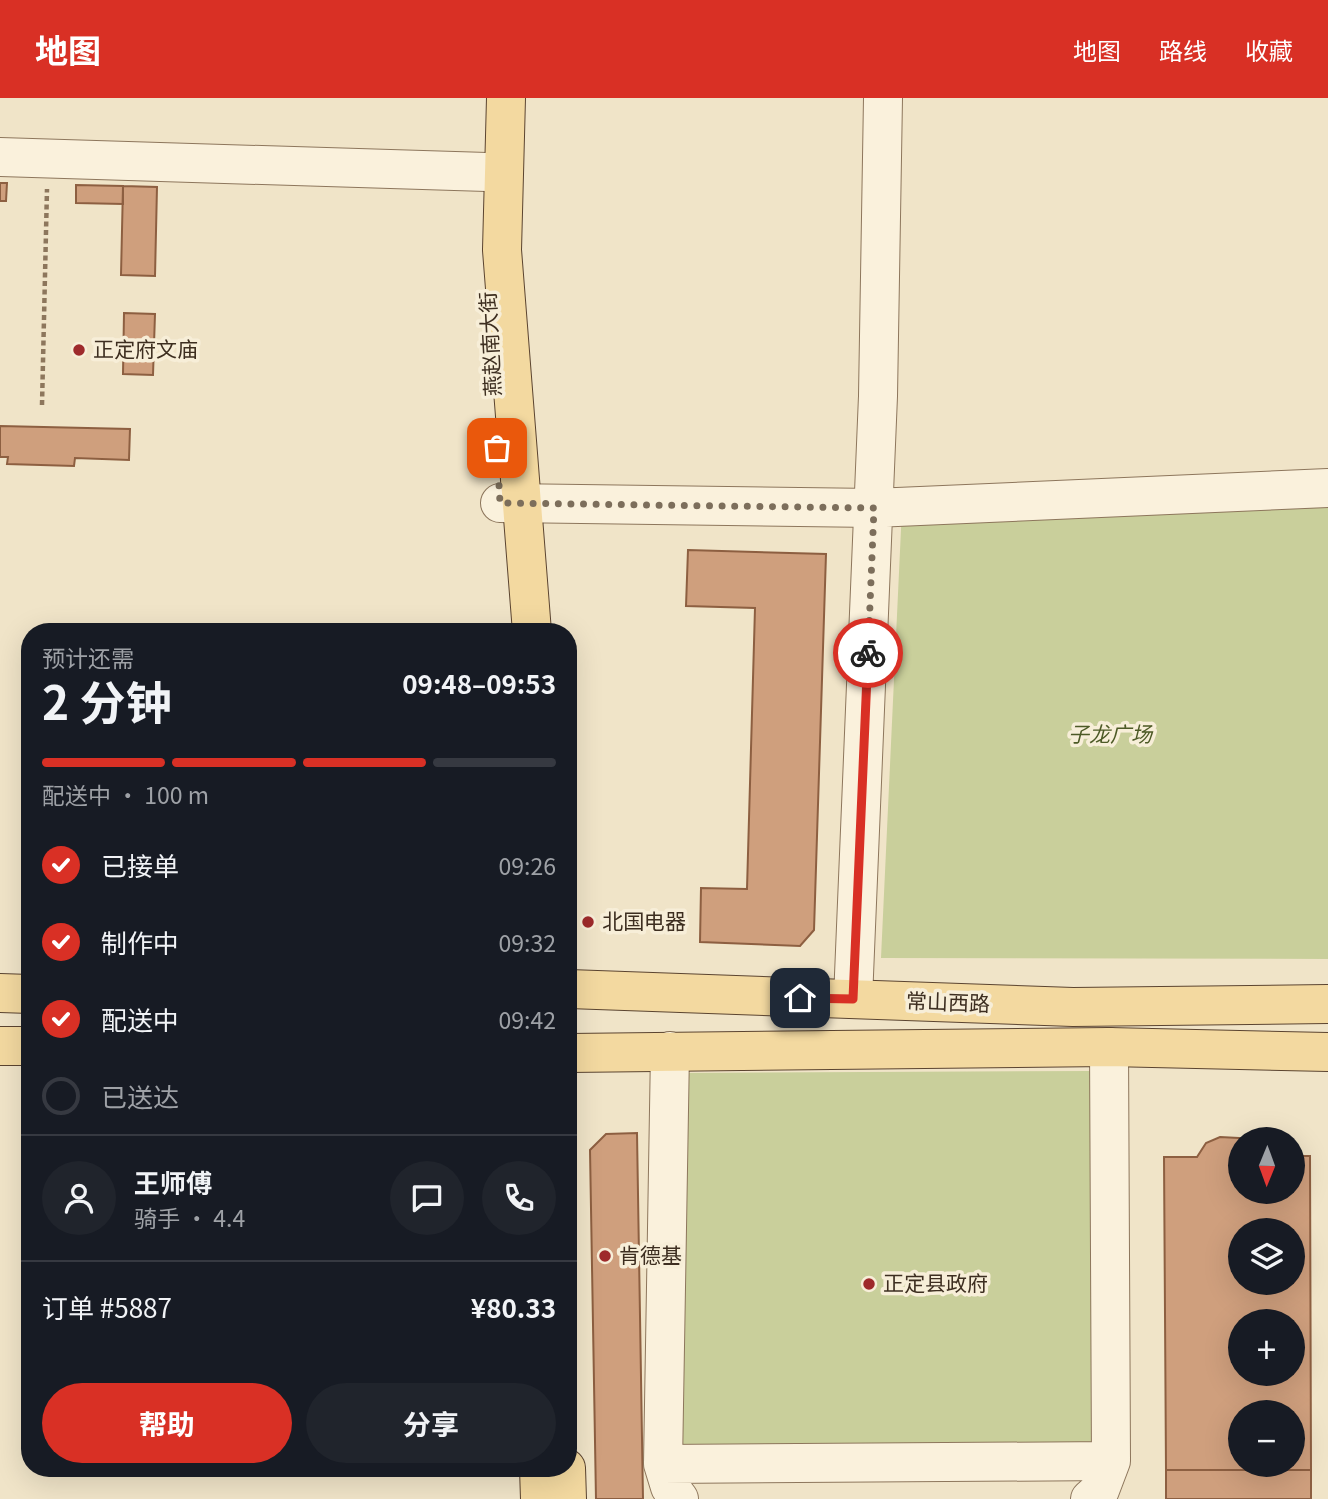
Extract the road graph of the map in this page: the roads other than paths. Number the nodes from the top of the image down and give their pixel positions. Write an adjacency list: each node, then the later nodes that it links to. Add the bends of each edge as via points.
1 (488, 98): 5 (main road, 燕赵南大街)
2 (506, 98): 7 (main road, via 502,250)
3 (883, 98): 8 (street)
4 (0, 158): 5 (street)
5 (487, 172): 7 (main road, 燕赵南大街, via 486,254)
6 (1328, 488): 8 (street)
7 (511, 504): 8 (street); 9 (main road, 燕赵南大街); 10 (main road)
8 (874, 508): 14 (street)
9 (506, 623)
10 (531, 623)
11 (577, 989): 14 (main road, 常山西路)
12 (0, 993): 13 (main road)
13 (21, 993)
14 (853, 999): 15 (main road, 常山西路, via 1073,1007)
15 (1328, 1004)
16 (0, 1046): 17 (main road)
17 (21, 1046)
18 (1109, 1047): 19 (main road, 常山西路); 20 (main road, 常山西路); 22 (street)
19 (670, 1051): 21 (main road, 常山西路); 23 (street)
20 (1328, 1052)
21 (577, 1053)
22 (1111, 1461): 23 (street); 29 (street, via 1100,1490)
23 (663, 1464): 28 (street)
24 (539, 1477): 26 (main road)
25 (566, 1477): 27 (main road)
26 (540, 1499)
27 (567, 1499)
28 (679, 1499)
29 (1090, 1499)

